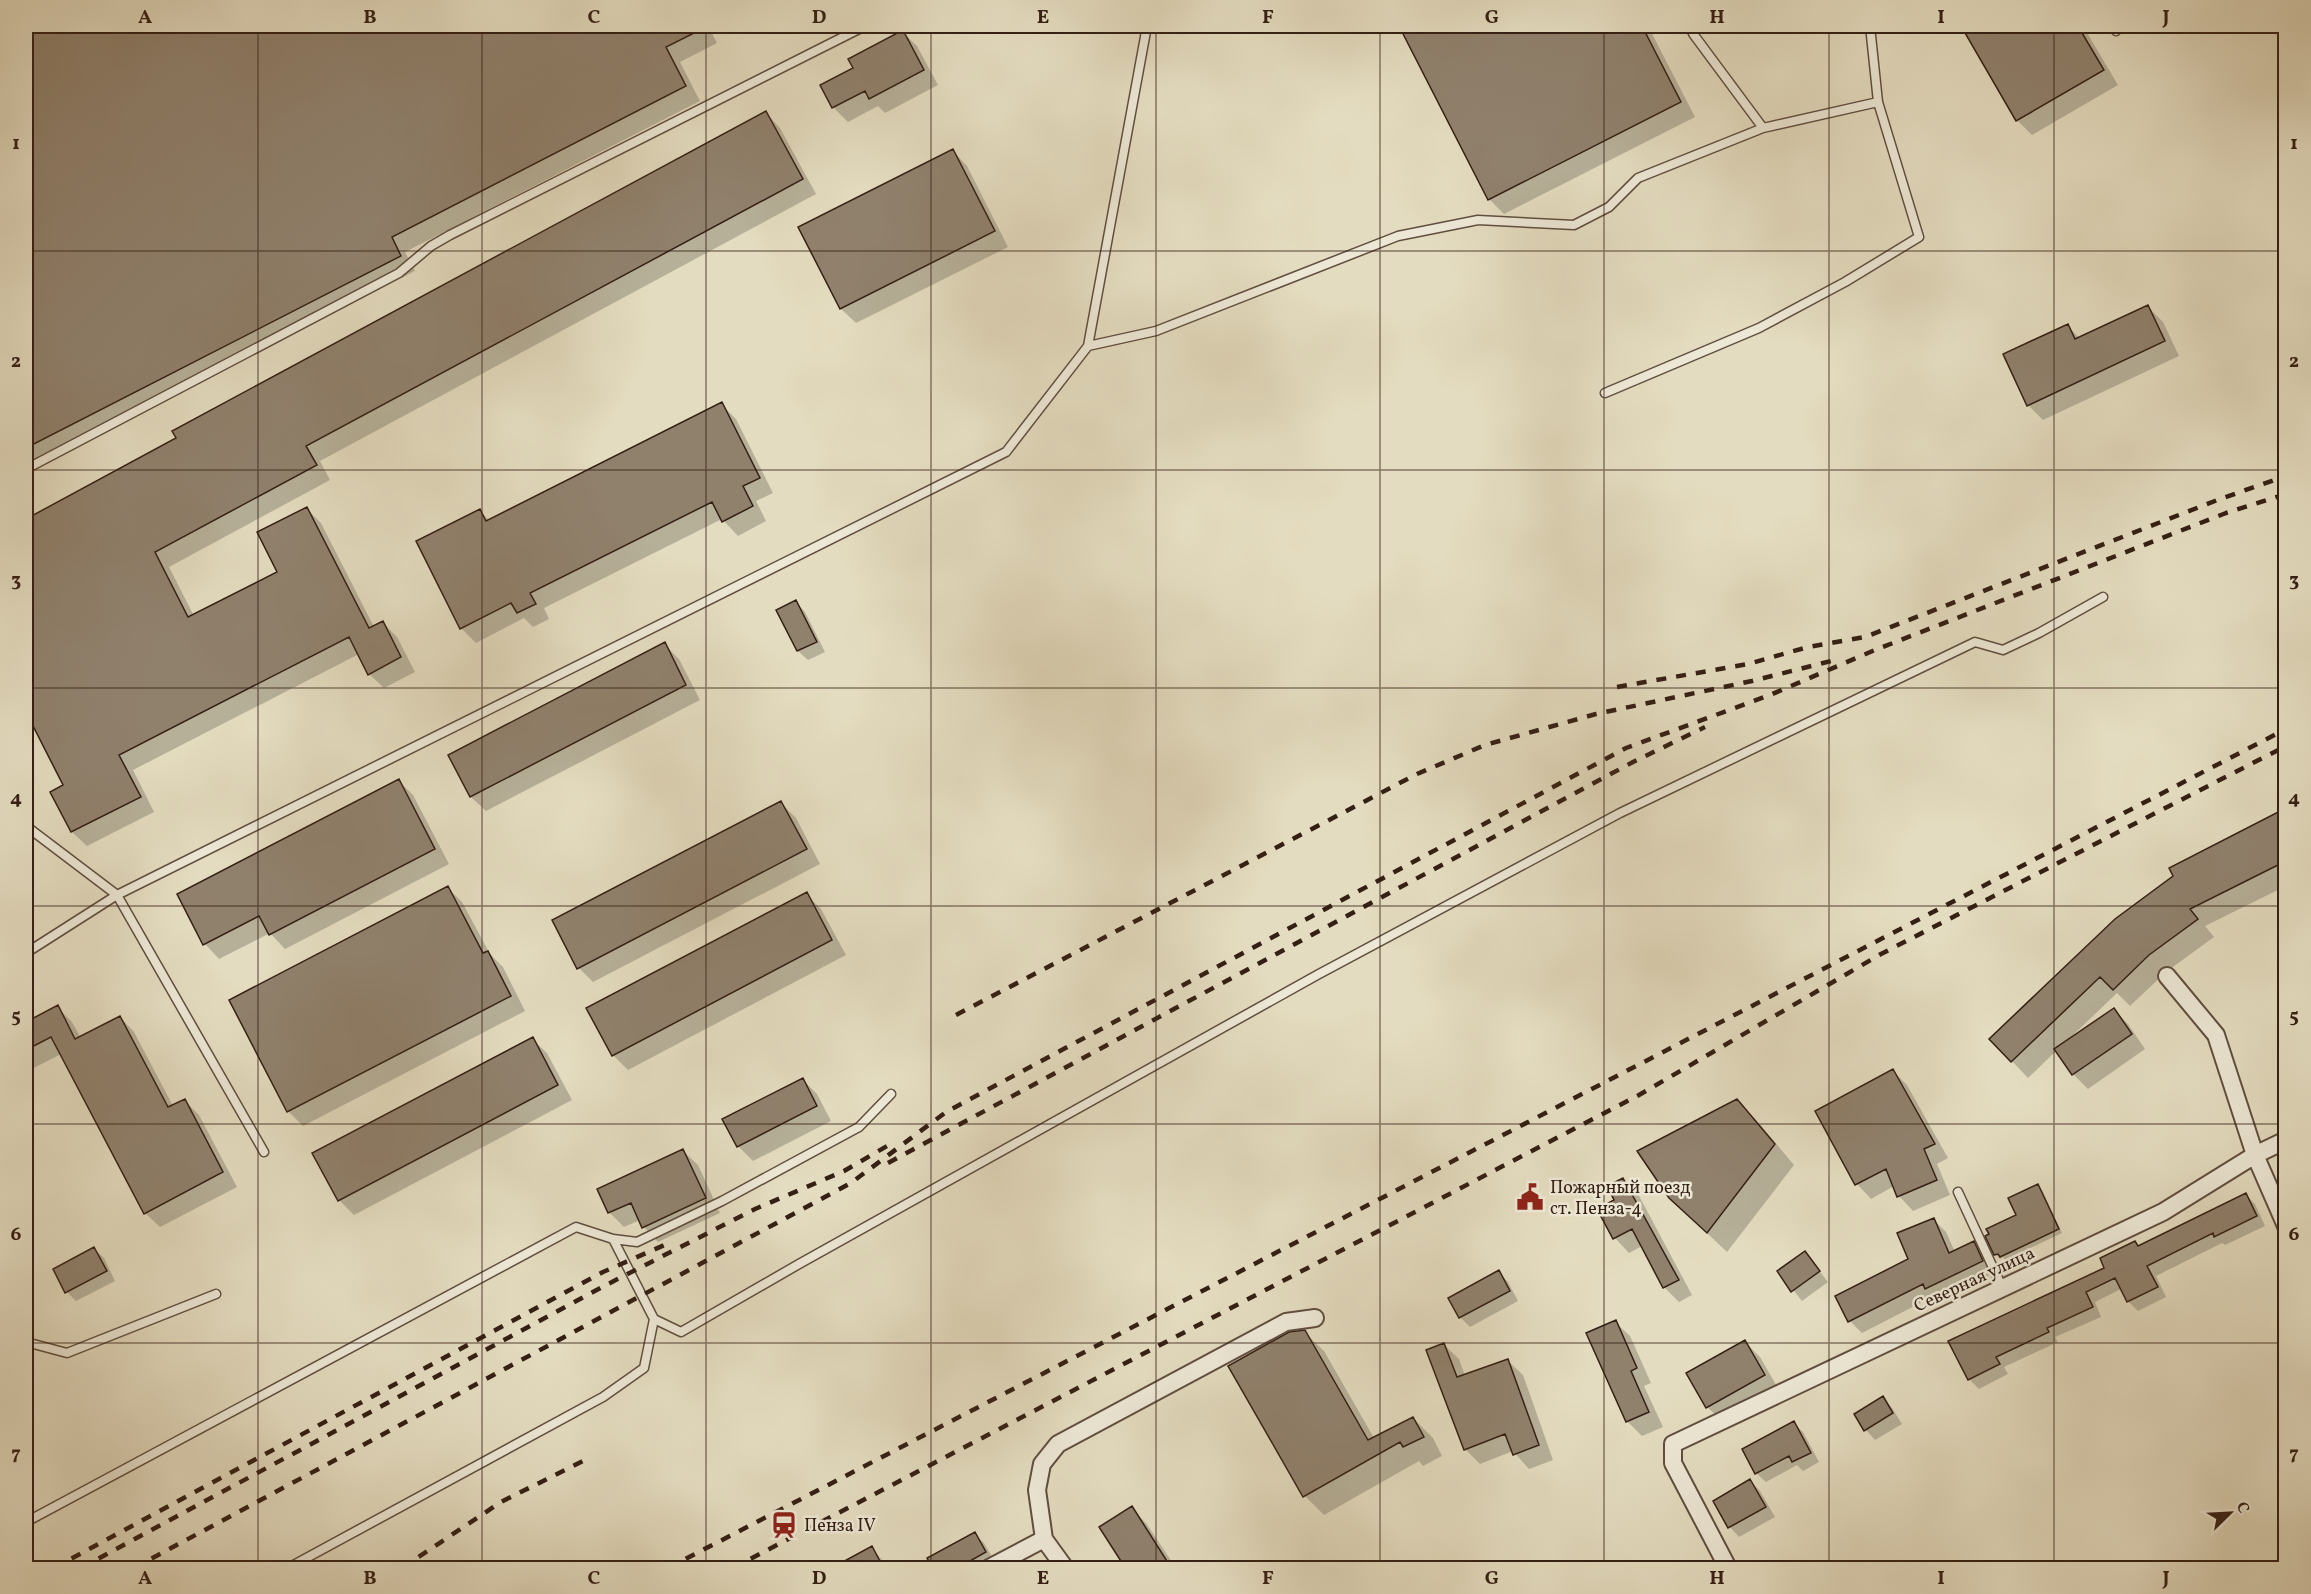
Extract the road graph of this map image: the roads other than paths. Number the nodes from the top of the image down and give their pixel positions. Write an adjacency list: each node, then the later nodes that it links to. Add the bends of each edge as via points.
1 (865, 26): 9 (lane, via 450,235 399,273)
2 (1147, 26): 7 (lane)
3 (1689, 26): 6 (lane)
4 (1870, 26): 5 (lane)
5 (1878, 102): 6 (lane); 8 (lane, via 1919,237 1759,328)
6 (1763, 128): 7 (lane, via 1638,178 1609,207 1574,225 1478,220 1398,236 1156,331)
7 (1088, 346): 12 (lane, via 1006,452)
8 (1605, 393)
9 (26, 469)
10 (2103, 597): 25 (lane, via 2003,650 1975,642 1620,813 1309,980 681,1332)
11 (26, 826): 12 (lane)
12 (117, 895): 13 (lane); 17 (lane)
13 (26, 953)
14 (2167, 976): 18 (street, via 2216,1035)
15 (891, 1094): 21 (lane, via 859,1127 722,1201 637,1242)
16 (2286, 1140): 18 (street, Северная улица)
17 (264, 1152)
18 (2255, 1155): 20 (street); 22 (street, Северная улица, via 2163,1212)
19 (1958, 1192): 22 (lane)
20 (2286, 1226)
21 (613, 1239): 25 (lane); 27 (lane, via 576,1227)
22 (2002, 1287): 32 (street, Северная улица, via 1673,1444 1673,1463)
23 (216, 1294): 26 (lane, via 67,1353)
24 (1315, 1318): 28 (street, via 1286,1322 1058,1444 1042,1464 1037,1490)
25 (654, 1319): 29 (lane, via 644,1368 603,1397)
26 (26, 1342)
27 (26, 1522)
28 (1044, 1539): 30 (street); 31 (street)
29 (288, 1569)
30 (989, 1569)
31 (1065, 1569)
32 (1728, 1569)

